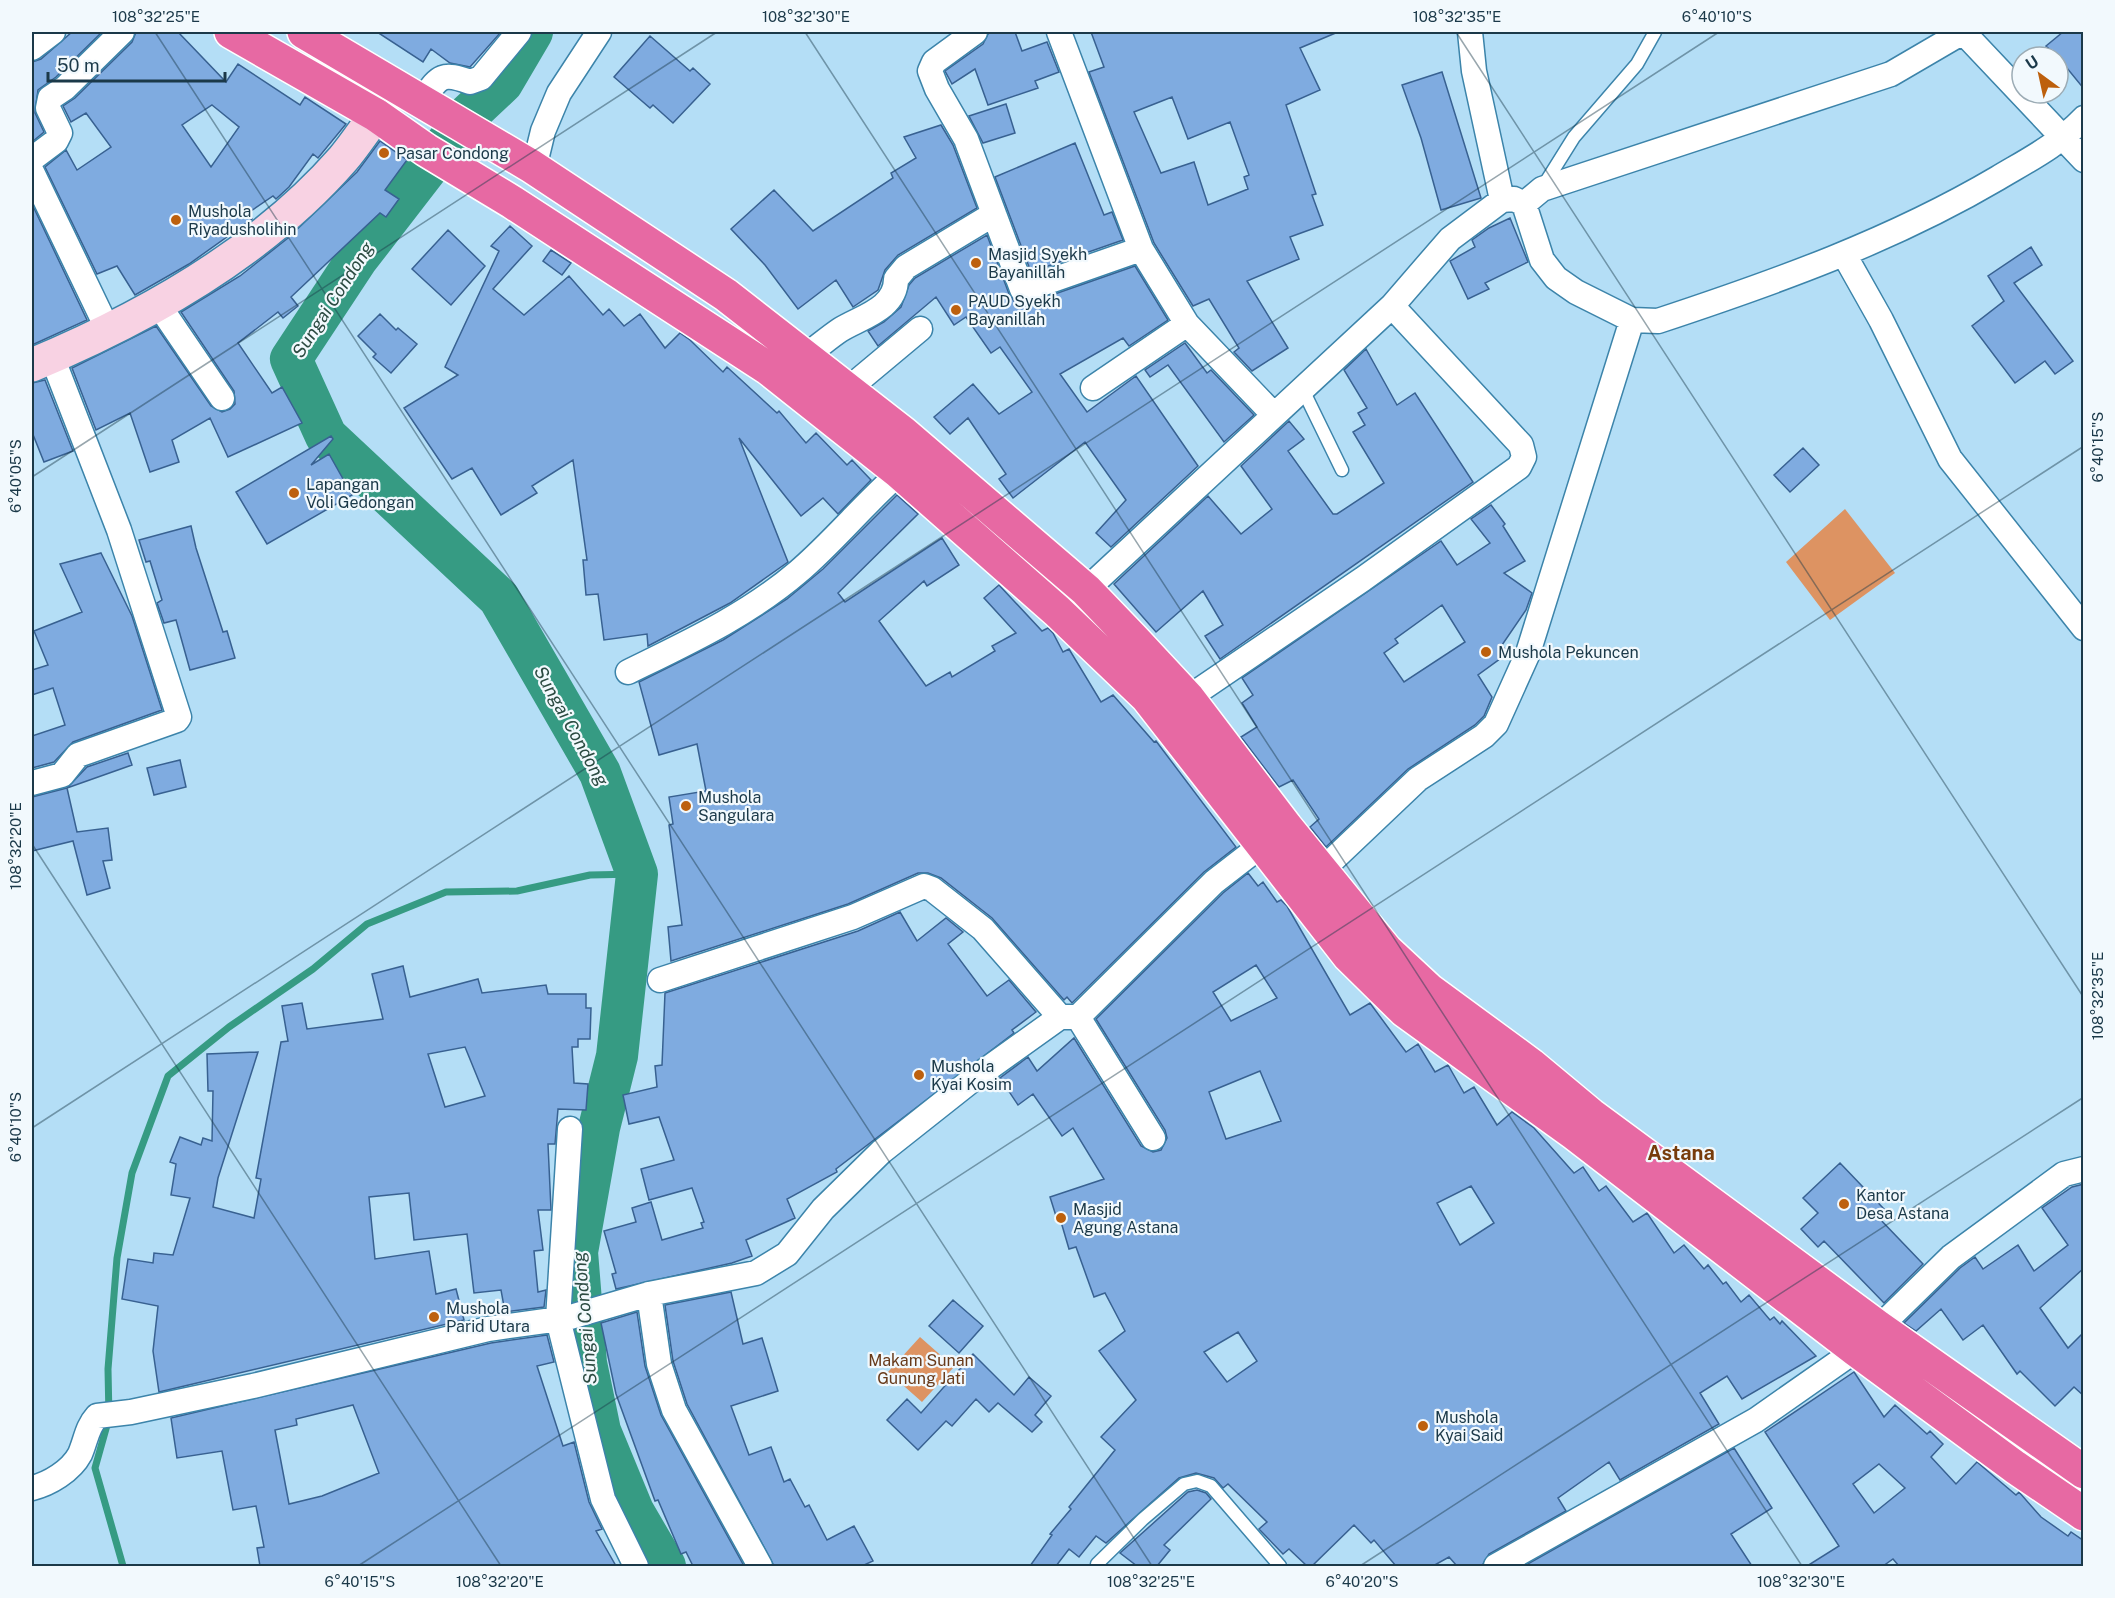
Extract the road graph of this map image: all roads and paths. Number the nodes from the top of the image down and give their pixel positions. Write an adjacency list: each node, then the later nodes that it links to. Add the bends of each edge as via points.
1 (53, 32): 12 (street)
2 (122, 32): 17 (street, via 47,102 60,133 56,141)
3 (231, 32): 14 (highway)
4 (304, 32): 13 (highway)
5 (519, 32): 13 (street, via 481,78 470,82 447,75 434,83)
6 (599, 32): 19 (street, via 559,93)
7 (975, 32): 22 (street, via 934,62 930,71 966,138)
8 (1059, 32): 23 (street)
9 (1470, 32): 21 (street, via 1474,71)
10 (1655, 32): 21 (lane, via 1636,64)
11 (1963, 32): 16 (street); 21 (street, via 1891,74)
12 (32, 48)
13 (435, 110): 19 (highway)
14 (376, 115): 25 (street, via 343,159 280,220 227,261); 40 (highway, via 769,369)
15 (2084, 118): 16 (street)
16 (2063, 140): 18 (street); 24 (street, via 1966,197)
17 (32, 159)
18 (2084, 160)
19 (533, 167): 31 (highway, via 726,295)
20 (32, 172): 30 (street)
21 (1522, 198): 26 (street, via 1450,238); 27 (street, via 1542,260 1556,278)
22 (994, 214): 23 (street, via 1024,290); 31 (street, via 906,267 896,279 891,299)
23 (1141, 249): 28 (street)
24 (1845, 256): 27 (street, via 1658,321); 42 (street, via 1950,459)
25 (158, 304): 30 (street); 36 (street)
26 (1392, 306): 34 (street); 44 (street, via 1521,445 1524,457 1519,467)
27 (1632, 320): 47 (street, via 1528,653 1496,724 1418,779)
28 (1187, 324): 33 (street); 37 (street)
29 (920, 329): 35 (street)
30 (108, 330): 32 (street)
31 (805, 356): 35 (highway)
32 (42, 361): 45 (street, via 119,530 179,717 78,755 62,775)
33 (1093, 388)
34 (1302, 388): 37 (street); 39 (lane)
35 (848, 390): 38 (highway)
36 (222, 398)
37 (1273, 414): 41 (street)
38 (925, 452): 40 (street); 41 (highway)
39 (1342, 470)
40 (899, 472): 43 (street, via 828,546 767,595 719,626); 46 (highway, via 1057,611 1147,697)
41 (1086, 590): 44 (highway)
42 (2084, 628)
43 (628, 672)
44 (1188, 698): 47 (highway)
45 (32, 783)
46 (1263, 844): 49 (street, via 1214,882); 50 (highway, via 1349,956 1405,1011)
47 (1322, 871): 50 (highway, via 1386,950 1429,990 1531,1065)
48 (660, 980): 49 (street, via 853,917 924,886 984,930)
49 (1069, 1017): 52 (street); 54 (street, via 972,1080 864,1166 823,1209 792,1250 773,1265 740,1278)
50 (1583, 1124): 56 (highway); 57 (highway)
51 (570, 1129): 55 (street)
52 (1153, 1138)
53 (2084, 1168): 56 (street, via 2064,1174 1951,1257)
54 (649, 1294): 55 (street); 62 (street, via 659,1364 674,1410)
55 (563, 1319): 58 (street, via 488,1329 130,1412 97,1416 69,1468 46,1485); 61 (street, via 603,1499)
56 (1878, 1327): 57 (street); 59 (highway)
57 (1856, 1350): 59 (highway); 64 (street, via 1756,1420)
58 (32, 1488)
59 (2079, 1491)
60 (1097, 1563): 63 (lane, via 1184,1484 1197,1481 1211,1486)
61 (636, 1566)
62 (760, 1566)
63 (1280, 1566)
64 (1496, 1566)

